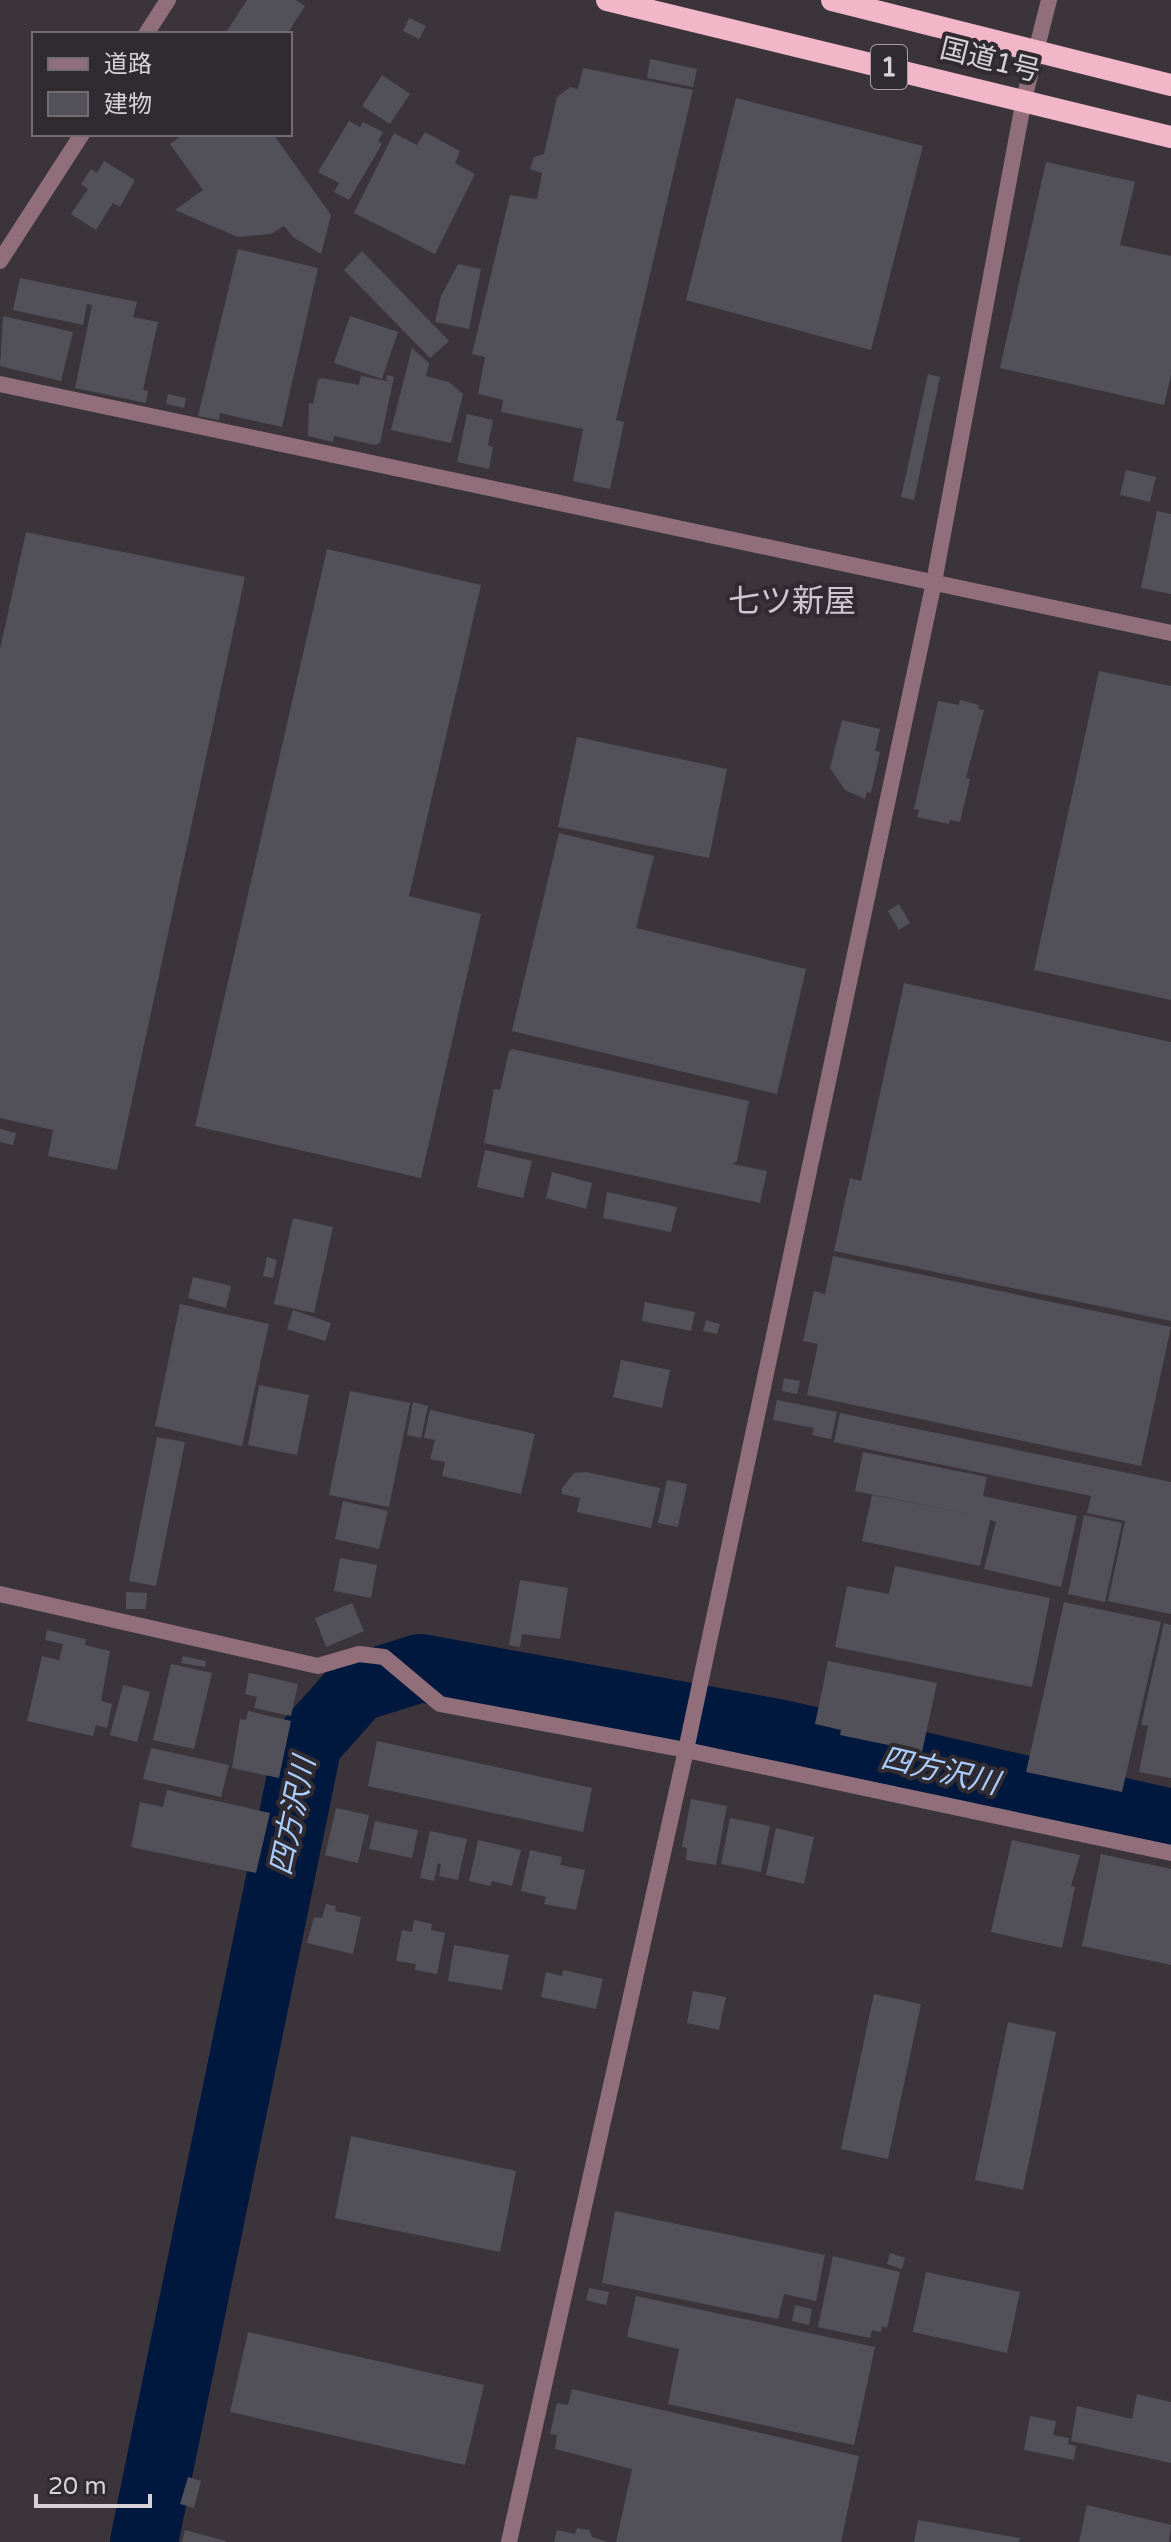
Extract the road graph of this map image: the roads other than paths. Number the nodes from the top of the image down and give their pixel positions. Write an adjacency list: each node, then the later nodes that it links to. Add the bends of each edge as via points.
1 (168, 0): 5 (street)
2 (607, 0): 8 (highway, 国道1号 / 1)
3 (832, 0): 6 (highway, 国道1号 / 1)
4 (1049, 0): 6 (street)
5 (147, 32)
6 (1037, 51): 7 (highway, 国道1号 / 1); 8 (street)
7 (1171, 85)
8 (1024, 99): 10 (highway, 国道1号 / 1); 13 (street)
9 (81, 136): 11 (street)
10 (1171, 137)
11 (0, 261)
12 (0, 384): 13 (street)
13 (934, 582): 14 (street); 16 (street)
14 (1171, 633)
15 (0, 1594): 16 (street, via 318,1666 359,1654 384,1657 440,1704)
16 (686, 1750): 17 (street); 18 (street)
17 (1171, 1853)
18 (509, 2542)

